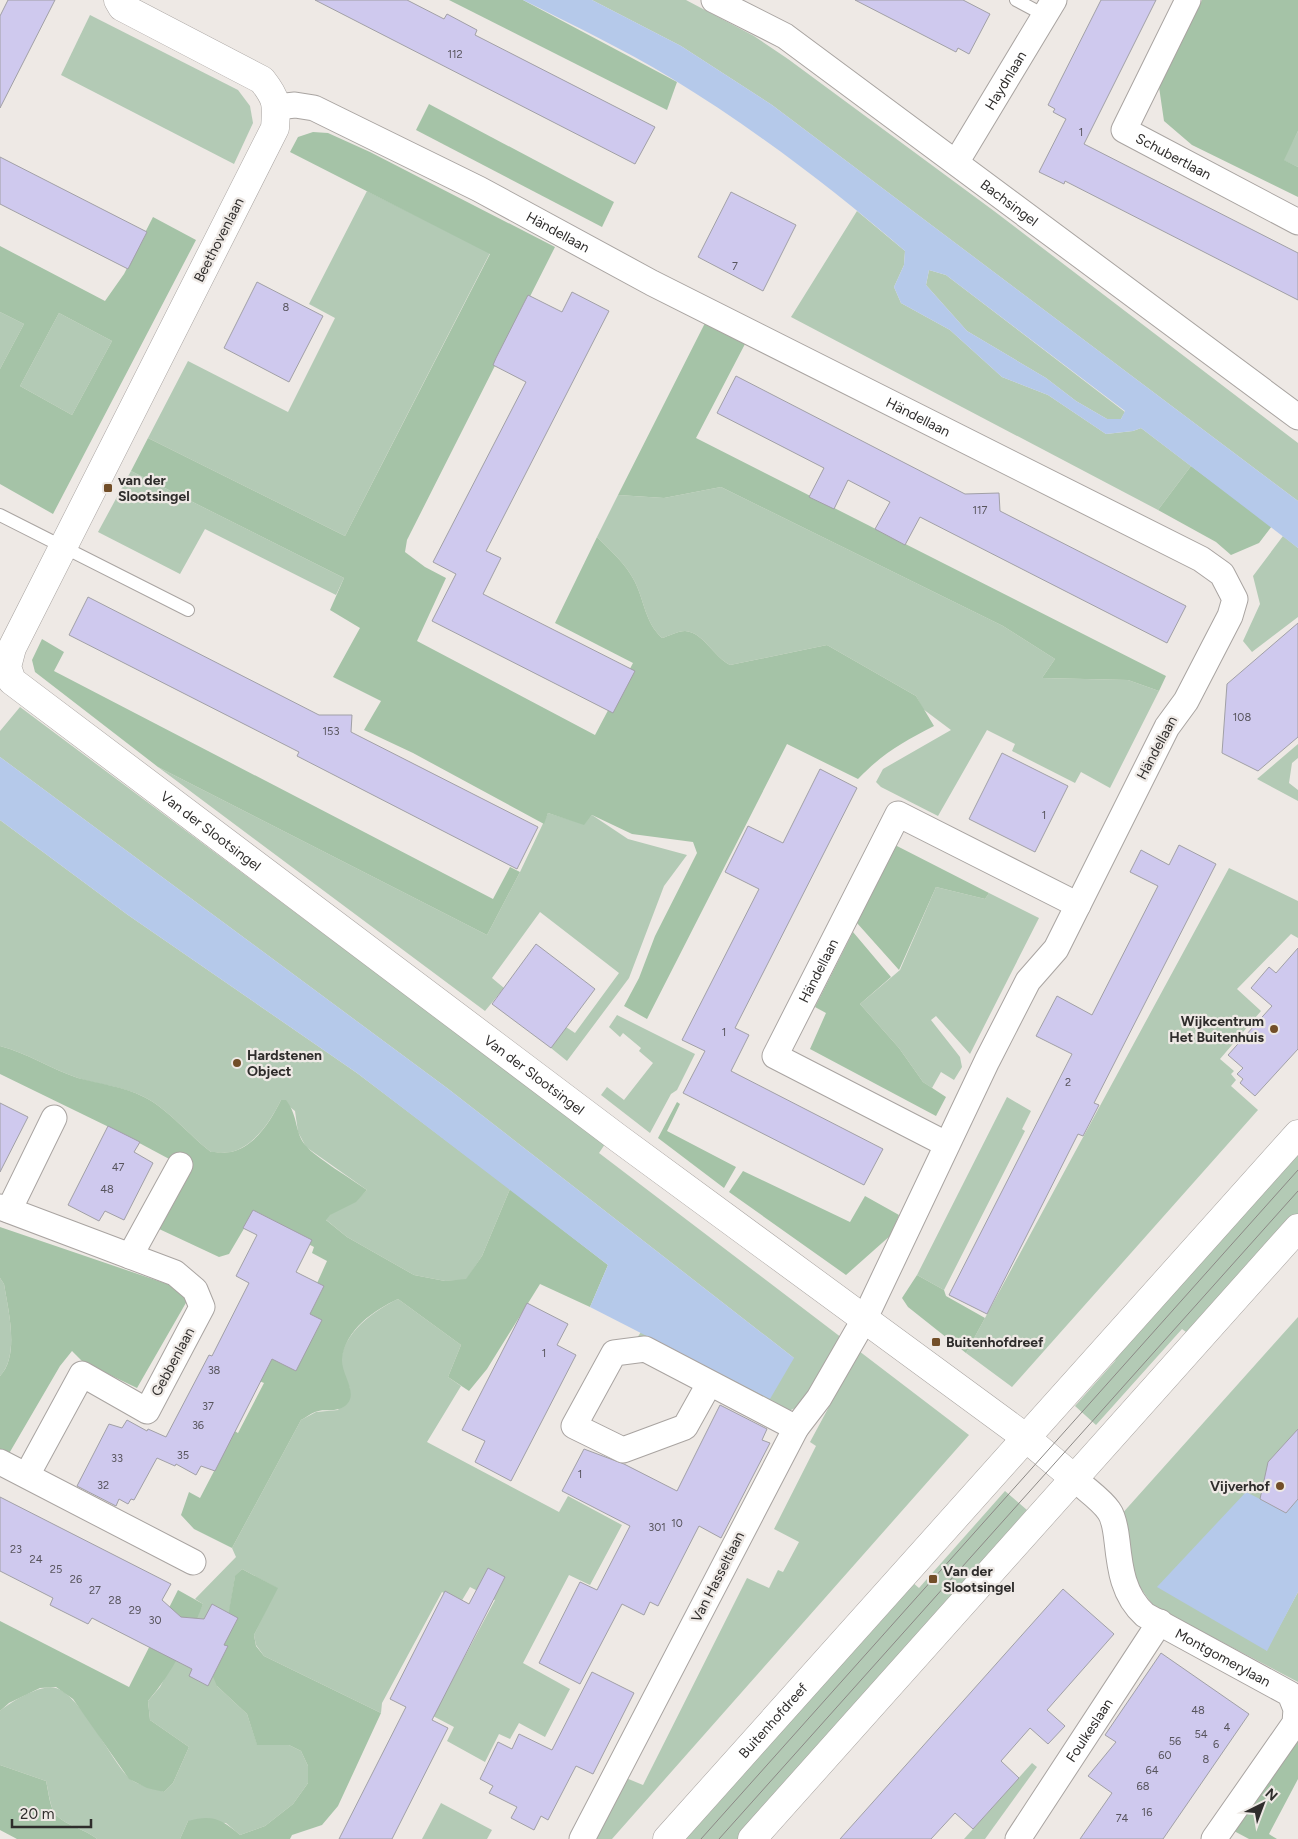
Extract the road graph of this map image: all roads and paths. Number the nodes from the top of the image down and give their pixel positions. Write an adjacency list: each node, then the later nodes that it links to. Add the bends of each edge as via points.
1 (118, 0): 6 (street, via 122,7 262,80 274,96)
2 (714, 0): 7 (street, Bachsingel, via 785,36)
3 (1016, 0): 5 (lane)
4 (1188, 0): 8 (street, Schubertlaan, via 1124,130)
5 (1050, 8): 7 (street, Haydnlaan)
6 (277, 107): 11 (street, Beethovenlaan, via 275,128 263,154); 14 (street, Händellaan, via 296,105 314,108 478,189 652,284 1200,559 1222,574 1235,599 1230,616 1186,701 1167,727)
7 (957, 162): 9 (street, Bachsingel)
8 (1298, 222)
9 (1298, 416)
10 (0, 514): 11 (lane)
11 (63, 546): 12 (lane); 13 (street, Beethovenlaan)
12 (188, 610)
13 (4, 668): 22 (street, Van der Slootsingel, via 21,690)
14 (1078, 905): 17 (street, Händellaan, via 1056,948 1028,981); 17 (street, Händellaan, via 898,814 775,1056)
15 (54, 1118): 19 (street, Gebbenlaan)
16 (1298, 1134): 25 (street, Buitenhofdreef)
17 (946, 1144): 22 (street, Händellaan)
18 (180, 1165): 21 (street)
19 (4, 1209): 21 (street, Gebbenlaan)
20 (1298, 1228): 28 (street)
21 (130, 1256): 27 (street, Gebbenlaan, via 175,1273 195,1290 202,1308 147,1411 82,1374)
22 (864, 1320): 24 (street, Van Hasseltlaan, via 819,1398); 25 (street, Van der Slootsingel)
23 (709, 1384): 23 (street, via 685,1427 623,1450 574,1426 614,1353 645,1349); 24 (street)
24 (796, 1428): 32 (street, Van Hasseltlaan)
25 (1025, 1438): 28 (street, Van der Slootsingel); 33 (street, Buitenhofdreef)
26 (0, 1462): 27 (street)
27 (27, 1475): 29 (street)
28 (1075, 1479): 30 (street, Montgomerylaan, via 1109,1511 1116,1531 1119,1566 1127,1593 1145,1615); 34 (street)
29 (193, 1562)
30 (1160, 1622): 31 (street, Montgomerylaan); 35 (street, Foulkeslaan)
31 (1294, 1696): 36 (street, Montgomerylaan, via 1295,1724)
32 (582, 1839)
33 (667, 1839)
34 (752, 1839)
35 (1018, 1839)
36 (1216, 1839)

